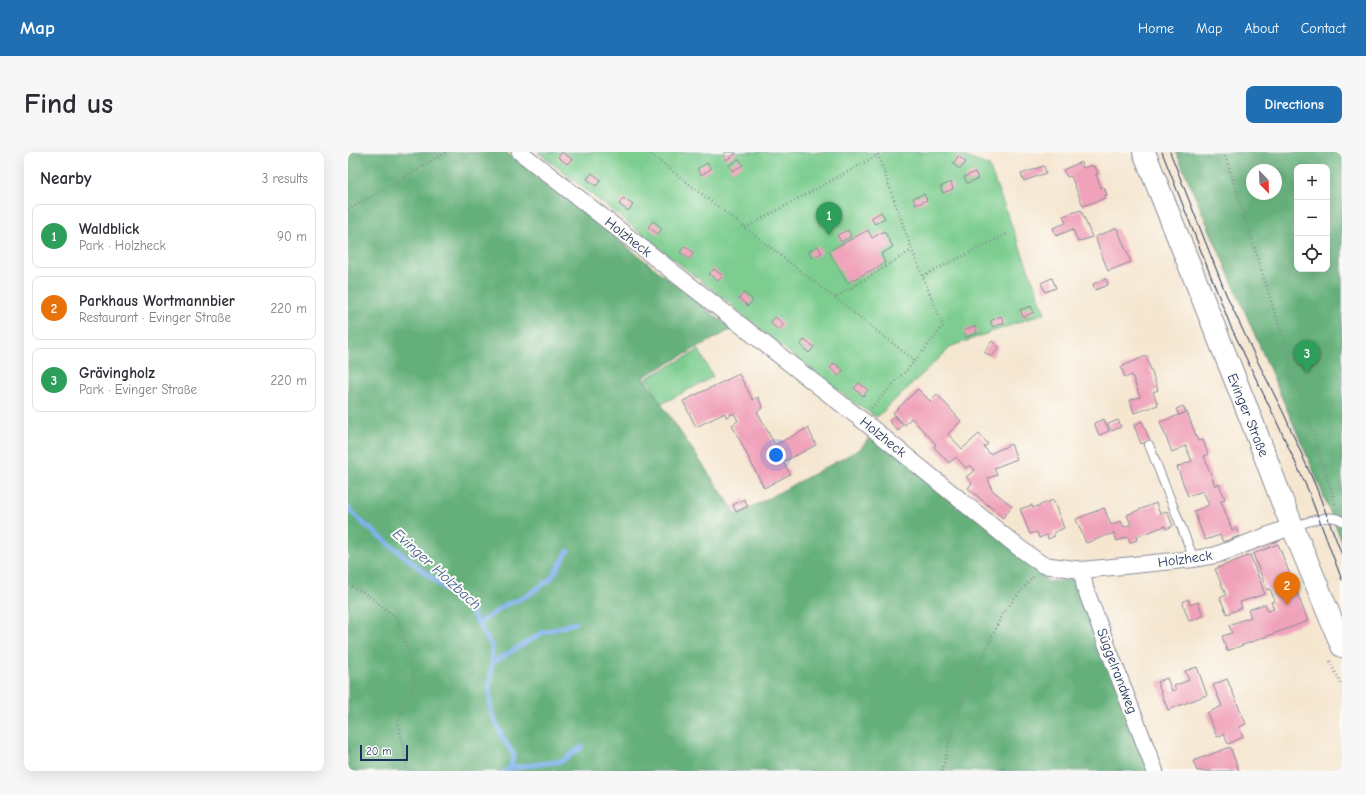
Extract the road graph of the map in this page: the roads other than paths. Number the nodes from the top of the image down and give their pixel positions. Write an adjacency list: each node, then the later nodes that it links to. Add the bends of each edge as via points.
1 (520, 152): 9 (street, Holzheck, via 1018,547 1043,565)
2 (1144, 152): 4 (main road, Evinger Straße)
3 (1150, 152): 4 (main road, Evinger Straße)
4 (1157, 182): 7 (main road, Evinger Straße)
5 (1149, 445): 8 (lane)
6 (1341, 522): 7 (lane, via 1328,517)
7 (1293, 526): 8 (street, Holzheck, via 1216,555); 10 (main road, Evinger Straße)
8 (1194, 559): 9 (street, Holzheck)
9 (1082, 570): 11 (street, Süggelrandweg, via 1085,588)
10 (1342, 646)
11 (1155, 771)

